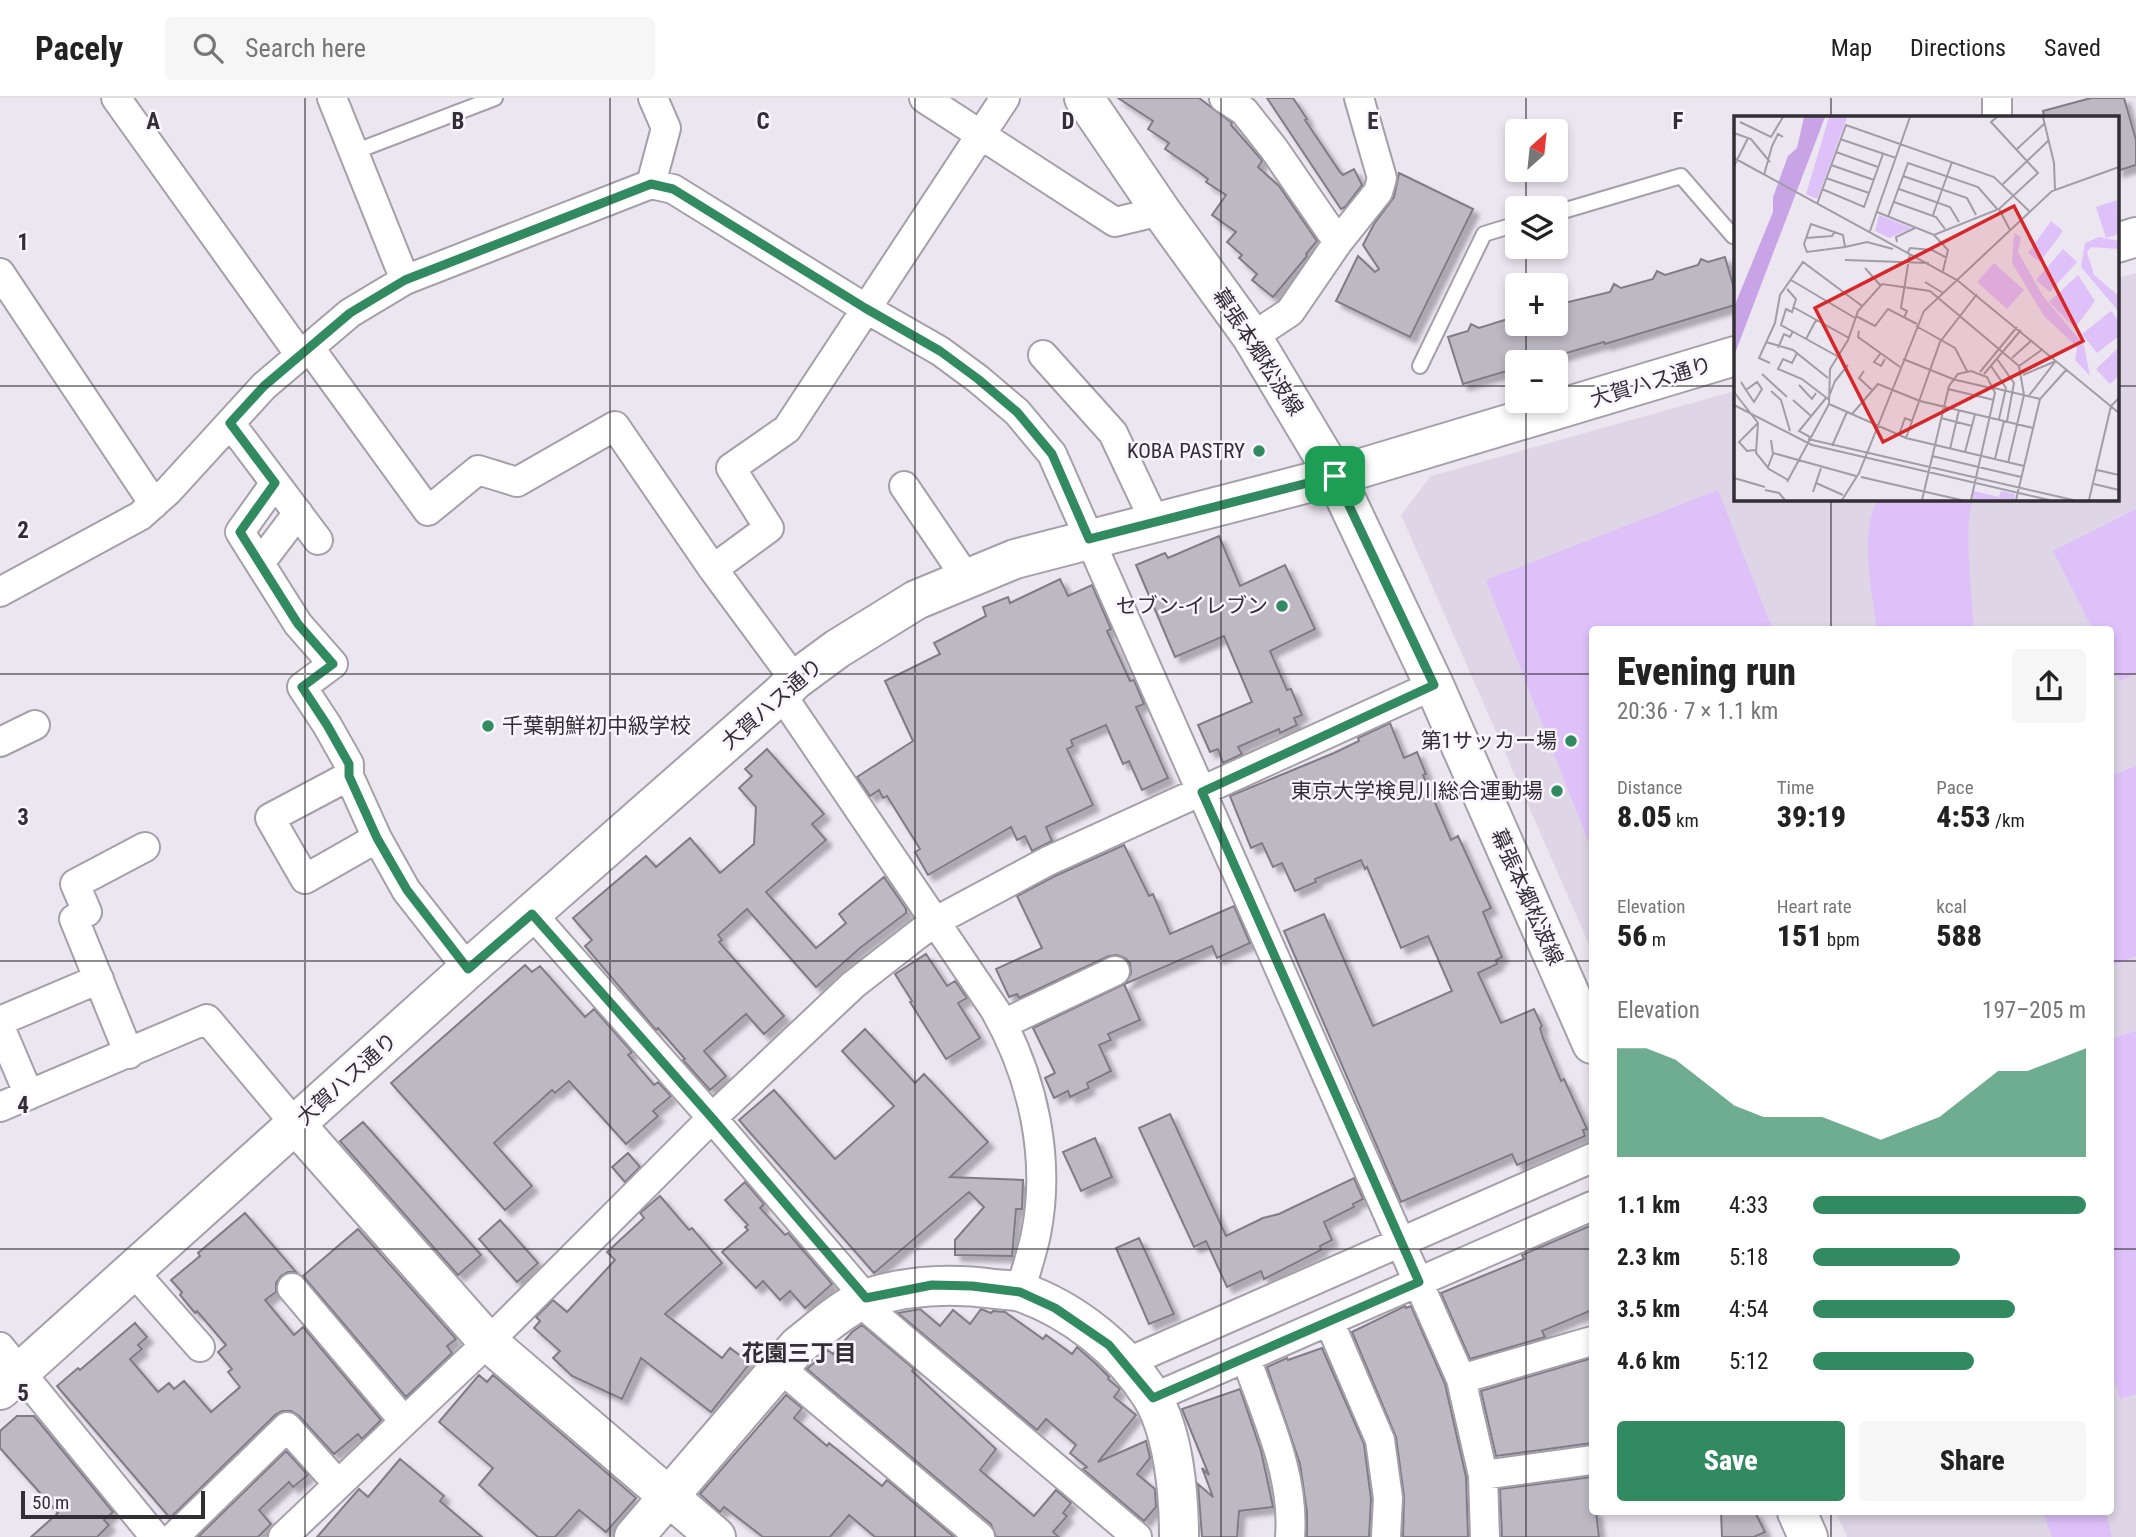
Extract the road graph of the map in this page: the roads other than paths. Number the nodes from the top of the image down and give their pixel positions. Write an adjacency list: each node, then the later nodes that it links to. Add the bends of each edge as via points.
1 (116, 98): 26 (street)
2 (332, 98): 13 (street)
3 (495, 98): 13 (lane)
4 (653, 98): 14 (street, via 666,128)
5 (924, 98): 12 (street)
6 (1005, 98): 12 (street)
7 (1084, 98): 16 (street, 幕張本郷松波線)
8 (1224, 98): 20 (street, via 1244,111)
9 (1359, 98): 20 (street, via 1382,178 1378,192)
10 (1997, 98): 11 (street)
11 (1997, 116)
12 (982, 134): 16 (street, via 1115,222); 24 (street)
13 (354, 152): 23 (street)
14 (651, 184): 23 (street); 24 (street, via 673,189)
15 (1568, 210): 18 (lane, via 1681,177)
16 (1161, 211): 25 (street, 幕張本郷松波線)
17 (1505, 228): 29 (lane, via 1484,234)
18 (1734, 236)
19 (2136, 237): 21 (street)
20 (1338, 242): 25 (street, via 1290,312)
21 (2118, 243)
22 (0, 273): 34 (street)
23 (405, 280): 26 (street, via 350,313)
24 (865, 308): 37 (street, via 940,351 1017,412 1052,454); 40 (street, via 787,429 731,468 769,528)
25 (1252, 337): 31 (street, 幕張本郷松波線)
26 (304, 351): 30 (street); 40 (street, via 428,510 478,470 517,482 615,426)
27 (1043, 355): 36 (street, via 1113,433)
28 (1734, 356): 31 (street, 大賀ハス通り)
29 (1420, 366)
30 (230, 423): 32 (street); 34 (street)
31 (1335, 476): 36 (street, 大賀ハス通り); 43 (street, 幕張本郷松波線)
32 (275, 483): 35 (street); 39 (street, via 240,532)
33 (904, 486): 41 (street)
34 (154, 504): 42 (street)
35 (298, 513): 38 (street); 39 (street)
36 (1155, 522): 37 (street, 大賀ハス通り)
37 (1089, 539): 41 (street, 大賀ハス通り, via 1015,559); 48 (street)
38 (318, 540)
39 (260, 563): 47 (street, via 298,624 333,664 302,687 349,764)
40 (713, 569): 44 (street)
41 (967, 579): 44 (street, 大賀ハス通り, via 916,600 837,649)
42 (0, 592)
43 (1434, 685): 48 (street); 59 (street, 幕張本郷松波線)
44 (788, 687): 51 (street, 大賀ハス通り); 52 (street)
45 (35, 726): 46 (street)
46 (0, 742)
47 (349, 776): 49 (street); 49 (street, via 270,818 305,879)
48 (1202, 792): 52 (street, via 1048,861); 67 (street)
49 (377, 838): 53 (street, via 407,890)
50 (145, 847): 55 (street, via 75,884 87,912 74,919)
51 (532, 914): 53 (street, 大賀ハス通り); 63 (street)
52 (936, 921): 57 (street); 63 (street, via 853,985)
53 (468, 969): 64 (street, 大賀ハス通り)
54 (1115, 971): 57 (street)
55 (99, 979): 56 (street); 60 (street)
56 (0, 1021)
57 (1003, 1024): 71 (street, via 1016,1049 1039,1129 1036,1233)
58 (0, 1027): 61 (street)
59 (1589, 1037)
60 (129, 1054): 61 (street); 64 (street, via 207,1019)
61 (29, 1095): 62 (street)
62 (0, 1107)
63 (712, 1118): 72 (street); 74 (street)
64 (296, 1125): 68 (street, 大賀ハス通り); 74 (street)
65 (1589, 1159): 67 (street)
66 (1589, 1207): 69 (street)
67 (1401, 1242): 69 (street); 78 (street)
68 (133, 1271): 76 (street); 80 (street, 大賀ハス通り)
69 (1419, 1282): 73 (street); 81 (street)
70 (292, 1288): 83 (street)
71 (1020, 1292): 72 (street, via 932,1285); 78 (street, via 1086,1328)
72 (863, 1300): 79 (street, via 825,1324); 95 (street)
73 (1329, 1321): 77 (street); 98 (street, via 1380,1440 1388,1498)
74 (488, 1342): 83 (street); 87 (street)
75 (1589, 1342): 81 (street)
76 (200, 1347)
77 (1246, 1358): 82 (street); 97 (street, via 1285,1473)
78 (1126, 1363): 82 (street)
79 (779, 1367): 87 (street); 94 (street)
80 (7, 1370): 89 (street)
81 (1461, 1379): 85 (street)
82 (1153, 1398): 96 (street, via 1171,1451)
83 (404, 1421): 86 (street)
84 (1589, 1460): 85 (street)
85 (1483, 1475): 99 (street)
86 (338, 1484): 90 (street, via 287,1427); 91 (street)
87 (669, 1496): 92 (street); 93 (street)
88 (1798, 1515): 100 (street)
89 (155, 1537)
90 (173, 1537)
91 (283, 1537)
92 (634, 1537)
93 (716, 1537)
94 (980, 1537)
95 (1137, 1537)
96 (1179, 1537)
97 (1290, 1537)
98 (1386, 1537)
99 (1485, 1537)
100 (1808, 1537)

